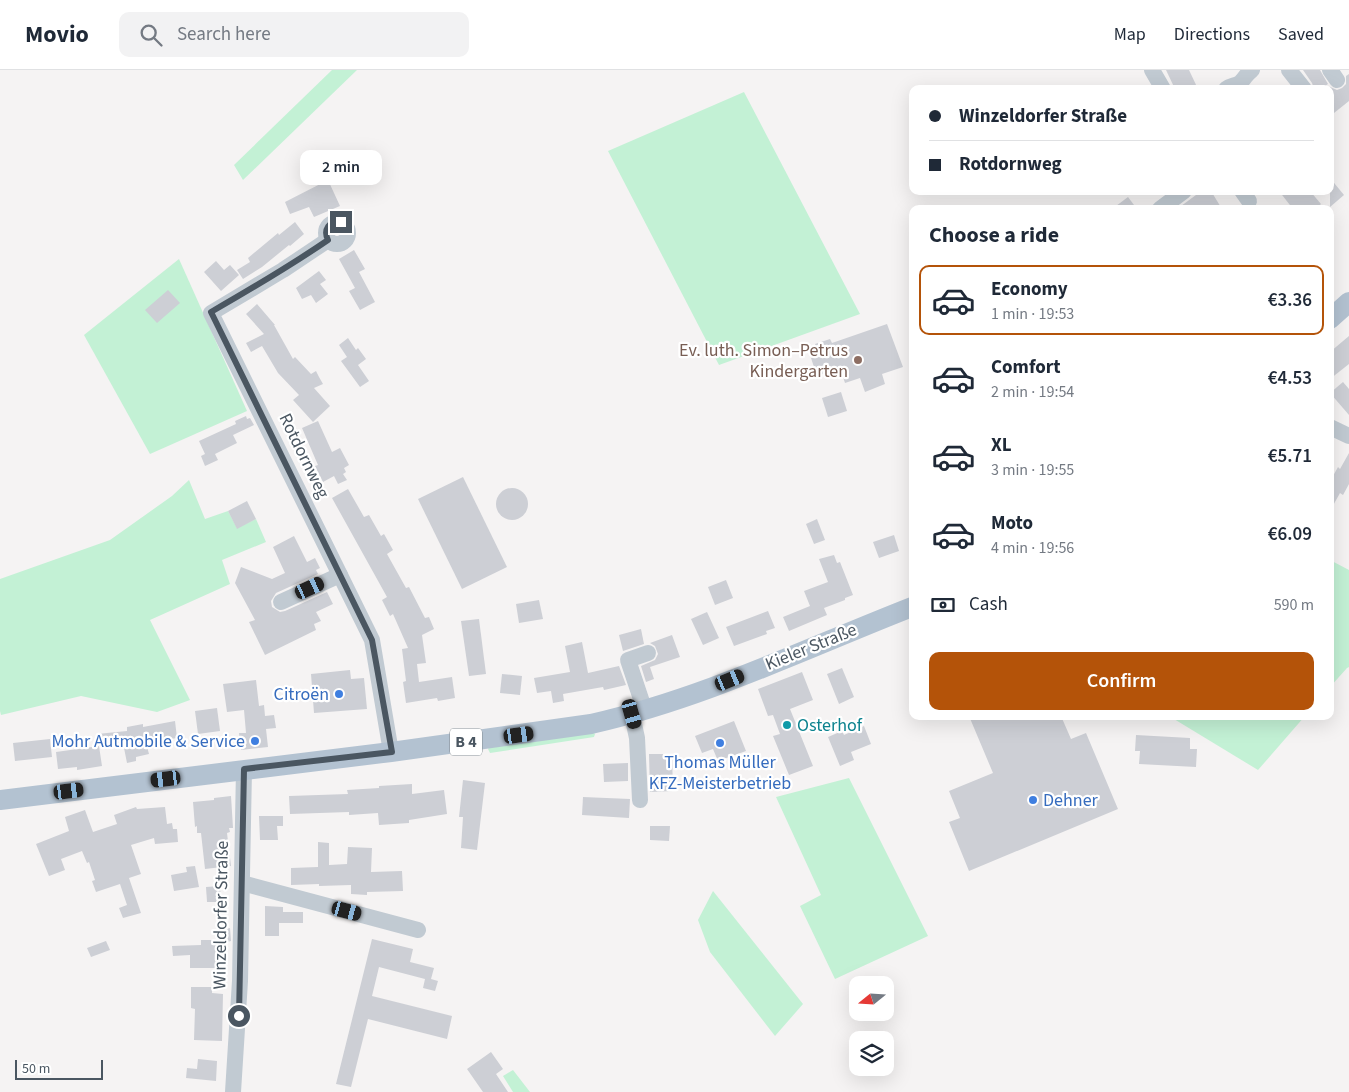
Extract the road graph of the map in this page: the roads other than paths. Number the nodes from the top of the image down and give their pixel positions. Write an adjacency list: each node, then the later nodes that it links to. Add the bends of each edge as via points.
1 (1152, 70): 4 (street)
2 (1252, 70): 5 (street)
3 (1289, 70): 6 (street)
4 (1161, 85)
5 (1234, 85)
6 (1301, 85)
7 (1179, 195): 8 (street)
8 (1165, 205)
9 (328, 240): 14 (street, Rotdornweg, via 211,312)
10 (1349, 302): 11 (main road)
11 (1334, 315)
12 (1334, 429): 13 (street)
13 (1349, 436)
14 (340, 575): 15 (street); 19 (street, Rotdornweg, via 372,640)
15 (281, 602)
16 (909, 608): 18 (main road, Kieler Straße / B 4, via 704,690)
17 (648, 653): 18 (street, via 628,660)
18 (633, 714): 19 (main road, Kieler Straße / B 4, via 554,730); 21 (street, via 637,738)
19 (392, 752): 20 (main road, Kieler Straße / B 4)
20 (244, 769): 22 (main road, Kieler Straße / B 4); 23 (street, Winzeldorfer Straße)
21 (636, 799)
22 (0, 800)
23 (242, 883): 24 (street); 25 (street, Winzeldorfer Straße)
24 (418, 930)
25 (233, 1092)

